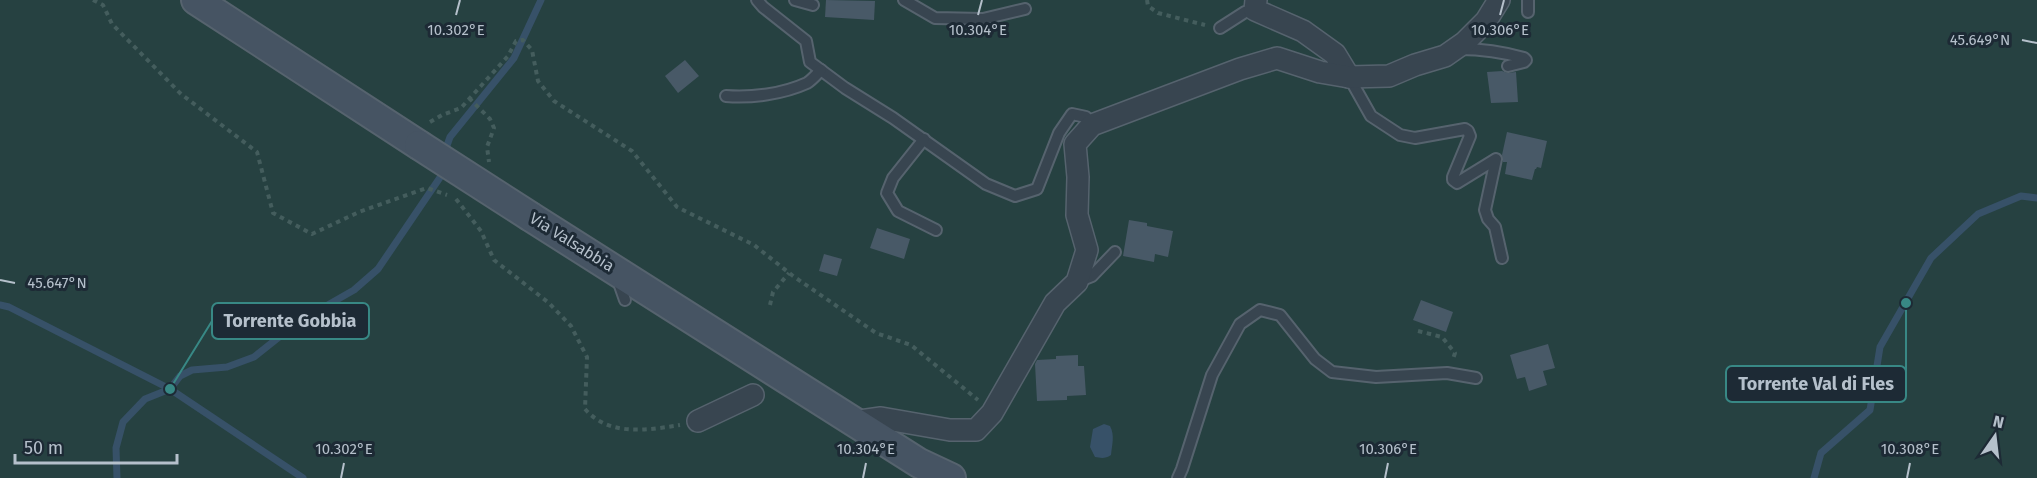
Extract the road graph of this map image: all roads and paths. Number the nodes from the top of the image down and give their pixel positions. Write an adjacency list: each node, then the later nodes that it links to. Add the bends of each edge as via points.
1 (93, 0): 37 (path, via 104,5 112,24 181,94 257,152 273,213 312,234 427,188 454,197 482,231 494,260 549,303 571,326 587,357 585,409 589,414 620,430)
2 (196, 0): 23 (main road, Via Valsabbia)
3 (757, 0): 16 (lane, via 806,41 810,62)
4 (795, 0): 9 (lane)
5 (904, 0): 11 (lane, via 935,18 983,19)
6 (1147, 0): 13 (path, via 1148,6 1158,13)
7 (1499, 0): 14 (street, via 1486,21)
8 (1528, 0): 12 (lane)
9 (813, 5)
10 (1256, 5): 13 (lane); 17 (street, via 1335,54)
11 (1025, 9)
12 (1528, 12)
13 (1221, 28)
14 (1455, 49): 15 (lane, via 1515,55 1526,60); 17 (street, via 1389,76)
15 (1508, 66)
16 (821, 70): 18 (lane, via 809,82 774,93); 22 (lane)
17 (1349, 77): 20 (street, via 1277,58); 26 (lane, via 1371,116 1400,135 1415,138 1468,131 1470,136 1453,177 1457,183 1496,159 1485,210 1495,227)
18 (726, 96)
19 (469, 98): 21 (path); 23 (path, via 461,108 441,115); 28 (path, via 508,56 516,41 523,40 532,50 538,81 554,101 632,152 677,207 754,245)
20 (1092, 125): 22 (lane, via 1086,117 1072,114 1059,133 1037,189 1015,196 986,184); 29 (street, via 1075,144 1077,215 1087,250)
21 (494, 128)
22 (924, 139): 24 (lane, via 893,178 887,193 898,210)
23 (411, 141): 27 (main road, Via Valsabbia, bridge)
24 (936, 230)
25 (1115, 252): 29 (lane, via 1092,276)
26 (1502, 258)
27 (614, 269): 30 (lane); 38 (main road, Via Valsabbia)
28 (789, 273): 31 (path, via 772,292); 36 (path, via 876,333 911,345)
29 (1077, 282): 36 (street, via 1055,303)
30 (625, 300)
31 (770, 305)
32 (1418, 331): 33 (path, via 1442,337 1455,353)
33 (1447, 373): 34 (lane); 41 (lane, via 1376,377 1332,372 1315,359 1280,315 1260,310 1240,324 1212,375)
34 (1476, 378)
35 (753, 395): 37 (street)
36 (992, 413): 38 (street, via 976,430 950,430 881,418)
37 (698, 421)
38 (854, 422): 39 (main road, Via Valsabbia)
39 (917, 471): 40 (main road, Via Valsabbia)
40 (951, 478)
41 (1178, 478)

